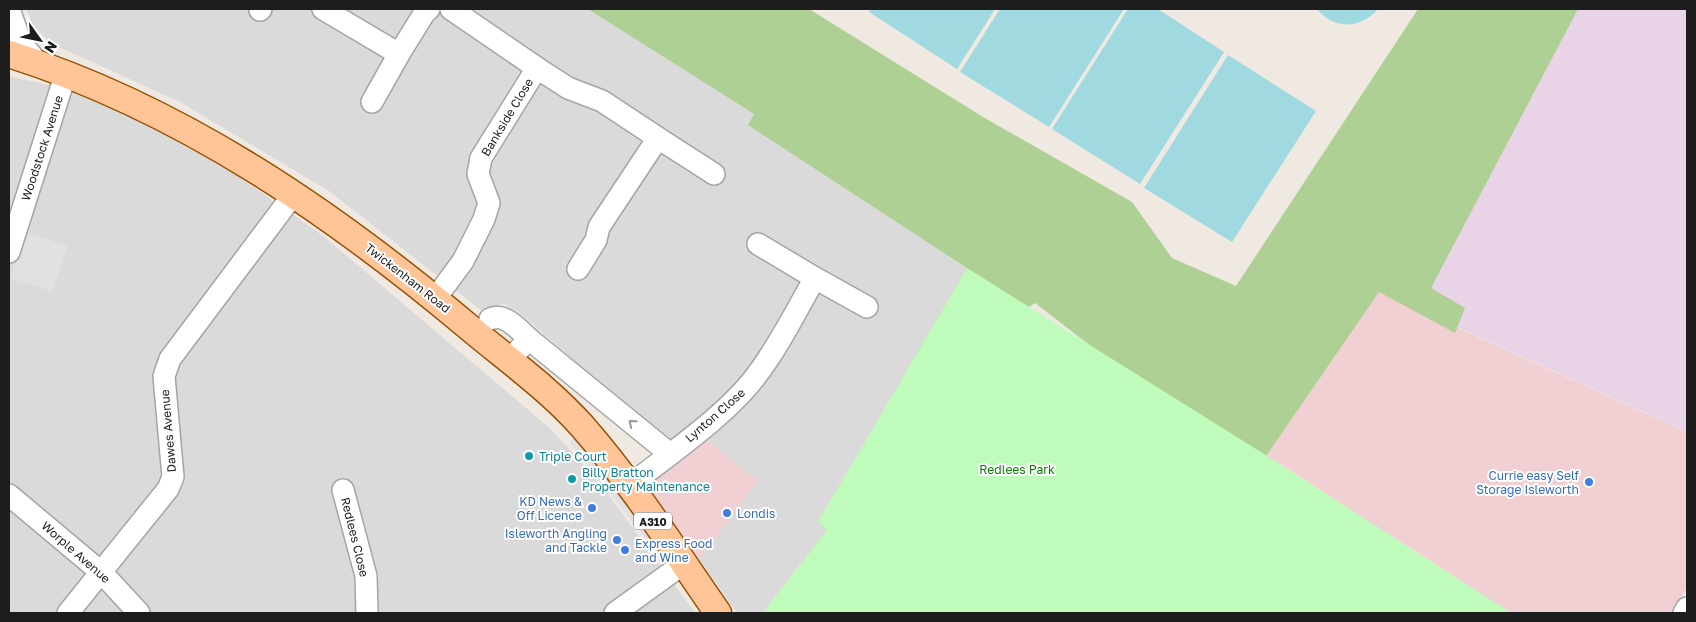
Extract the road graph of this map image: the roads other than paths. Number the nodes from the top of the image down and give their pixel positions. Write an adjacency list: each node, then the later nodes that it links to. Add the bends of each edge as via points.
1 (9, 9): 7 (street, via 21,43)
2 (323, 9): 6 (street)
3 (429, 9): 6 (street)
4 (451, 9): 8 (street, Bankside Close)
5 (9, 54): 7 (main road, Twickenham Road / A310)
6 (399, 54): 10 (street)
7 (39, 64): 9 (main road, Twickenham Road / A310)
8 (537, 68): 11 (street, Bankside Close, via 568,88 602,101); 18 (street, Bankside Close, via 482,158 478,174 489,203 484,219 463,261)
9 (66, 73): 13 (main road, Twickenham Road / A310, via 195,134); 15 (street, Woodstock Avenue)
10 (372, 102)
11 (658, 138): 12 (street, Bankside Close); 16 (street, via 599,227 596,240)
12 (714, 174)
13 (293, 195): 18 (main road, Twickenham Road / A310); 28 (street, Dawes Avenue, via 170,359 164,376 173,477 168,489)
14 (758, 244): 17 (street)
15 (9, 252)
16 (578, 269)
17 (815, 278): 19 (street); 23 (street, Lynton Close, via 756,378 734,401)
18 (435, 299): 22 (main road, Twickenham Road / A310)
19 (867, 307)
20 (490, 319): 21 (street, via 499,317 507,320)
21 (529, 338): 22 (street); 23 (street, one-way to 21)
22 (509, 360): 24 (main road, Twickenham Road / A310, via 582,426)
23 (670, 454): 24 (street, Lynton Close)
24 (629, 486): 27 (main road, Twickenham Road / A310)
25 (343, 490): 32 (street, Redlees Close, via 366,576)
26 (9, 495): 28 (street, Worple Avenue)
27 (683, 564): 33 (street); 34 (main road, Twickenham Road / A310)
28 (102, 573): 30 (street, Dawes Avenue); 31 (street, Worple Avenue)
29 (1687, 608): 35 (street)
30 (68, 613)
31 (139, 613)
32 (367, 613)
33 (615, 613)
34 (718, 613)
35 (1684, 613)

